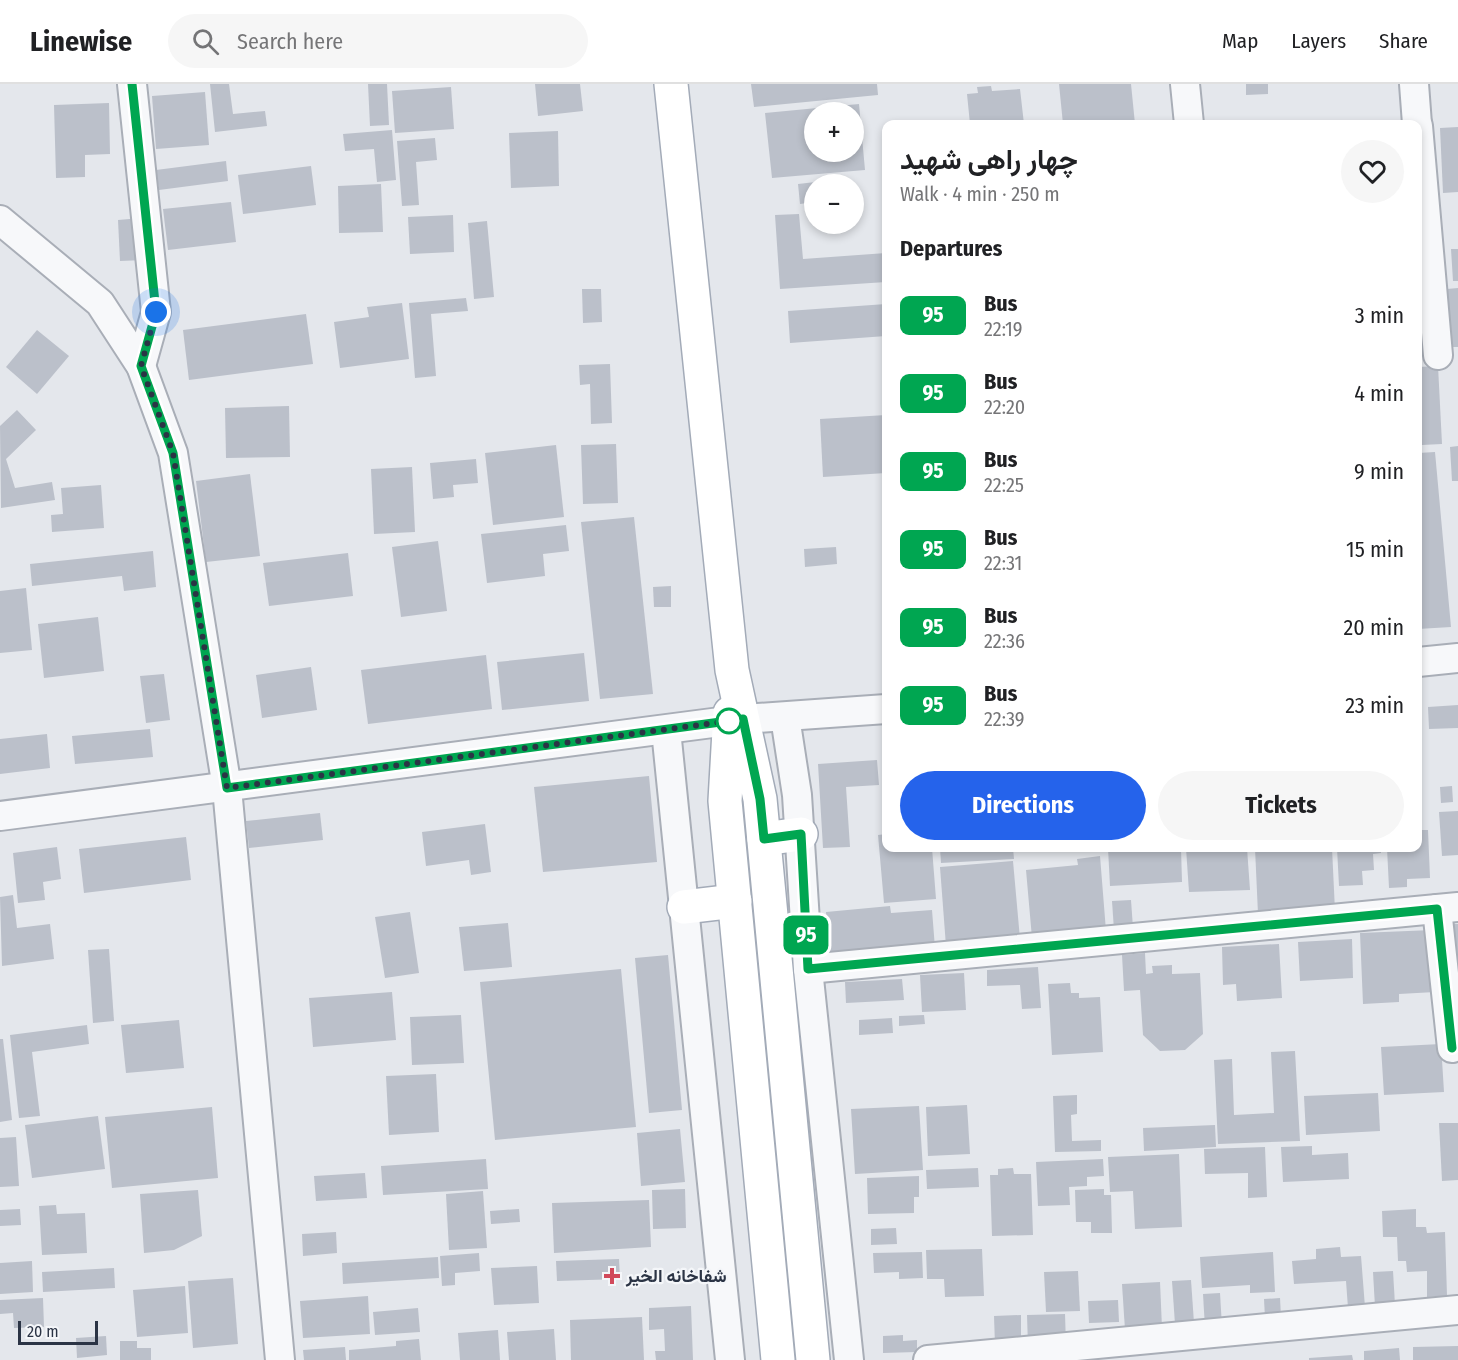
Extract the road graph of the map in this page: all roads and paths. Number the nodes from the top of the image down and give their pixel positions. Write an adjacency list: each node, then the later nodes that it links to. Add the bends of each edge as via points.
1 (132, 84): 10 (street, via 156,312)
2 (671, 84): 15 (main road)
3 (1185, 84): 5 (street)
4 (1414, 84): 6 (street)
5 (1188, 120)
6 (1417, 120)
7 (1422, 180): 9 (street)
8 (0, 220): 10 (street, via 100,303)
9 (1438, 355)
10 (141, 366): 17 (street, via 173,453)
11 (1458, 658): 12 (street)
12 (1422, 662)
13 (882, 709): 14 (street)
14 (785, 717): 15 (street); 19 (street)
15 (736, 720): 16 (street); 20 (main road, via 760,799); 21 (main road, via 725,801)
16 (666, 730): 17 (street); 22 (street)
17 (227, 788): 18 (street); 27 (street)
18 (0, 816)
19 (801, 834): 20 (main road); 24 (street)
20 (764, 839): 30 (main road)
21 (735, 901): 22 (main road); 29 (main road)
22 (684, 907): 28 (street)
23 (1448, 908): 24 (street); 25 (street)
24 (808, 969): 31 (street)
25 (1452, 1048)
26 (1458, 1310): 32 (street)
27 (280, 1360)
28 (730, 1360)
29 (778, 1360)
30 (813, 1360)
31 (849, 1360)
32 (928, 1360)

